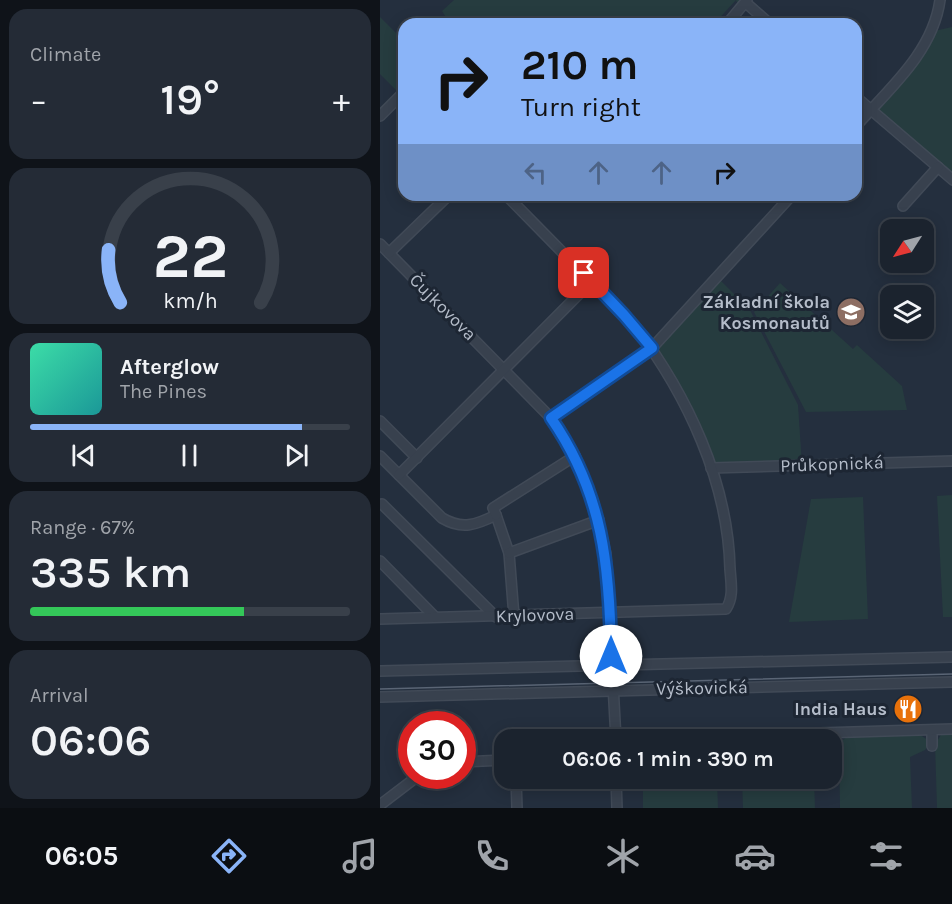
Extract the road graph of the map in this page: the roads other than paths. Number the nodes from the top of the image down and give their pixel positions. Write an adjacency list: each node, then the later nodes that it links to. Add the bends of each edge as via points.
1 (940, 0): 7 (street, via 938,15 922,50)
2 (746, 2): 3 (street); 4 (street)
3 (732, 18)
4 (763, 18)
5 (398, 99): 8 (street)
6 (862, 103): 7 (street)
7 (870, 110): 9 (street); 10 (street)
8 (380, 116)
9 (862, 119)
10 (938, 167): 11 (street); 15 (street)
11 (953, 180)
12 (443, 201): 17 (street)
13 (512, 201): 18 (street)
14 (782, 201): 19 (street)
15 (903, 206)
16 (380, 244): 17 (street, Čujkovova)
17 (389, 253): 20 (street, Čujkovova)
18 (592, 282): 19 (street); 20 (street)
19 (652, 348): 21 (street); 27 (street, via 681,398)
20 (505, 369): 21 (street, Čujkovova); 25 (street)
21 (551, 418): 24 (street, Čujkovova)
22 (380, 422): 25 (street)
23 (380, 456): 28 (street)
24 (575, 456): 30 (street); 31 (street, Čujkovova)
25 (416, 458): 28 (street)
26 (953, 461): 27 (street, Průkopnická)
27 (712, 468): 34 (street, Krylovova, via 730,560 731,601 726,609)
28 (399, 475): 30 (street, via 452,524 477,524)
29 (382, 504): 36 (street)
30 (494, 512): 32 (street)
31 (599, 520): 32 (street); 34 (street, Čujkovova)
32 (509, 553): 37 (street)
33 (380, 561): 35 (street)
34 (611, 613): 37 (street, Krylovova); 40 (street, Čujkovova)
35 (435, 617): 36 (street, Krylovova); 38 (street, Krylovova)
36 (496, 617): 37 (street, Krylovova)
37 (514, 617)
38 (380, 618)
39 (953, 657): 40 (street, Výškovická)
40 (611, 665): 41 (street, Výškovická); 43 (street, Čujkovova)
41 (380, 671)
42 (953, 682): 43 (street, Výškovická)
43 (612, 690): 44 (street, Výškovická); 45 (street, Čujkovova)
44 (380, 697)
45 (615, 729)
46 (953, 729): 47 (street)
47 (932, 730): 48 (street); 49 (street)
48 (842, 733)
49 (932, 746)
50 (494, 760): 51 (street)
51 (476, 761)
52 (401, 789): 55 (street)
53 (516, 789): 56 (street)
54 (616, 789): 57 (street)
55 (380, 805)
56 (517, 808)
57 (617, 808)

